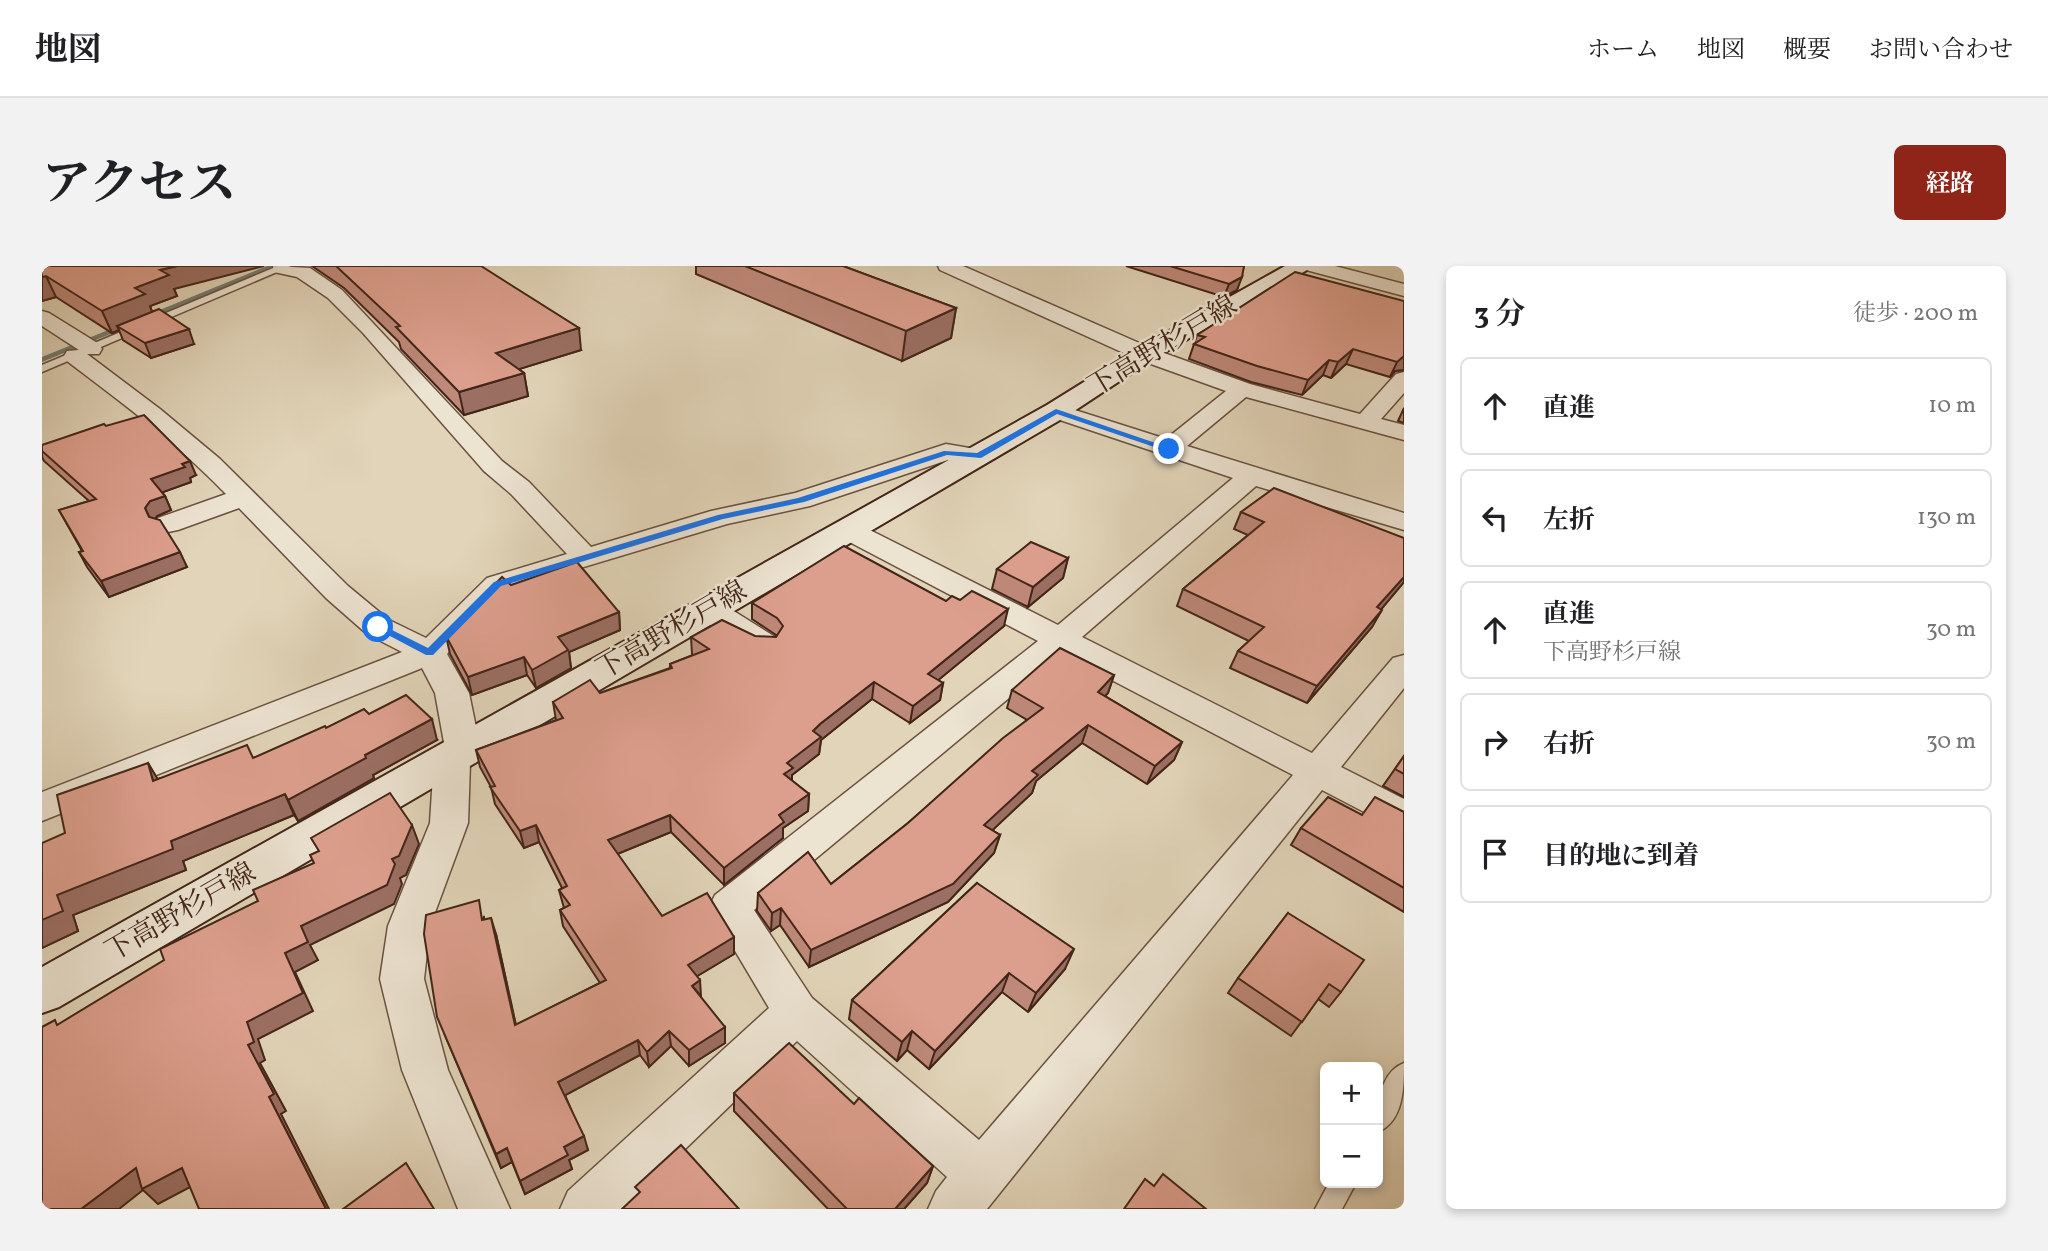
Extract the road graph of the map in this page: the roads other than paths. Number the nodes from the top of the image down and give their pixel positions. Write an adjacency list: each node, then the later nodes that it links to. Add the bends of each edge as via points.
1 (947, 266): 8 (street)
2 (1300, 266): 8 (main road, 下高野杉戸線)
3 (1313, 266): 5 (street)
4 (284, 267): 7 (lane); 22 (street, via 303,272 335,294 493,466)
5 (1404, 290)
6 (42, 317): 7 (street)
7 (83, 352): 9 (lane); 18 (street, via 146,416 211,464)
8 (1145, 354): 11 (street); 12 (main road, 下高野杉戸線)
9 (42, 369)
10 (1404, 379): 13 (street)
11 (1242, 388): 13 (street); 15 (street)
12 (1056, 411): 15 (street); 16 (main road, 下高野杉戸線)
13 (1366, 422): 14 (street)
14 (1404, 433)
15 (1169, 449): 17 (street)
16 (978, 456): 21 (main road, 下高野杉戸線); 22 (street, via 946,453 801,500 721,517)
17 (1252, 476): 19 (street); 24 (street)
18 (244, 497): 20 (street); 26 (street, via 378,627)
19 (1404, 522)
20 (168, 524)
21 (848, 530): 23 (main road, 下高野杉戸線); 24 (street)
22 (586, 558): 26 (street, via 497,584)
23 (710, 610): 25 (street); 28 (main road, 下高野杉戸線)
24 (1060, 639): 29 (street); 33 (street, via 729,907)
25 (764, 644)
26 (429, 653): 28 (street, via 452,693); 30 (street)
27 (1404, 666): 29 (street)
28 (458, 755): 32 (main road, 下高野杉戸線); 38 (street, via 449,823 409,926 402,979 425,1070)
29 (1315, 770): 31 (street); 36 (street)
30 (42, 807)
31 (1404, 816)
32 (42, 992)
33 (796, 1012): 36 (street); 39 (street)
34 (1404, 1074): 35 (lane)
35 (1383, 1111)
36 (982, 1175): 40 (street)
37 (1340, 1188): 41 (lane)
38 (484, 1209)
39 (586, 1209)
40 (954, 1209)
41 (1328, 1209)

